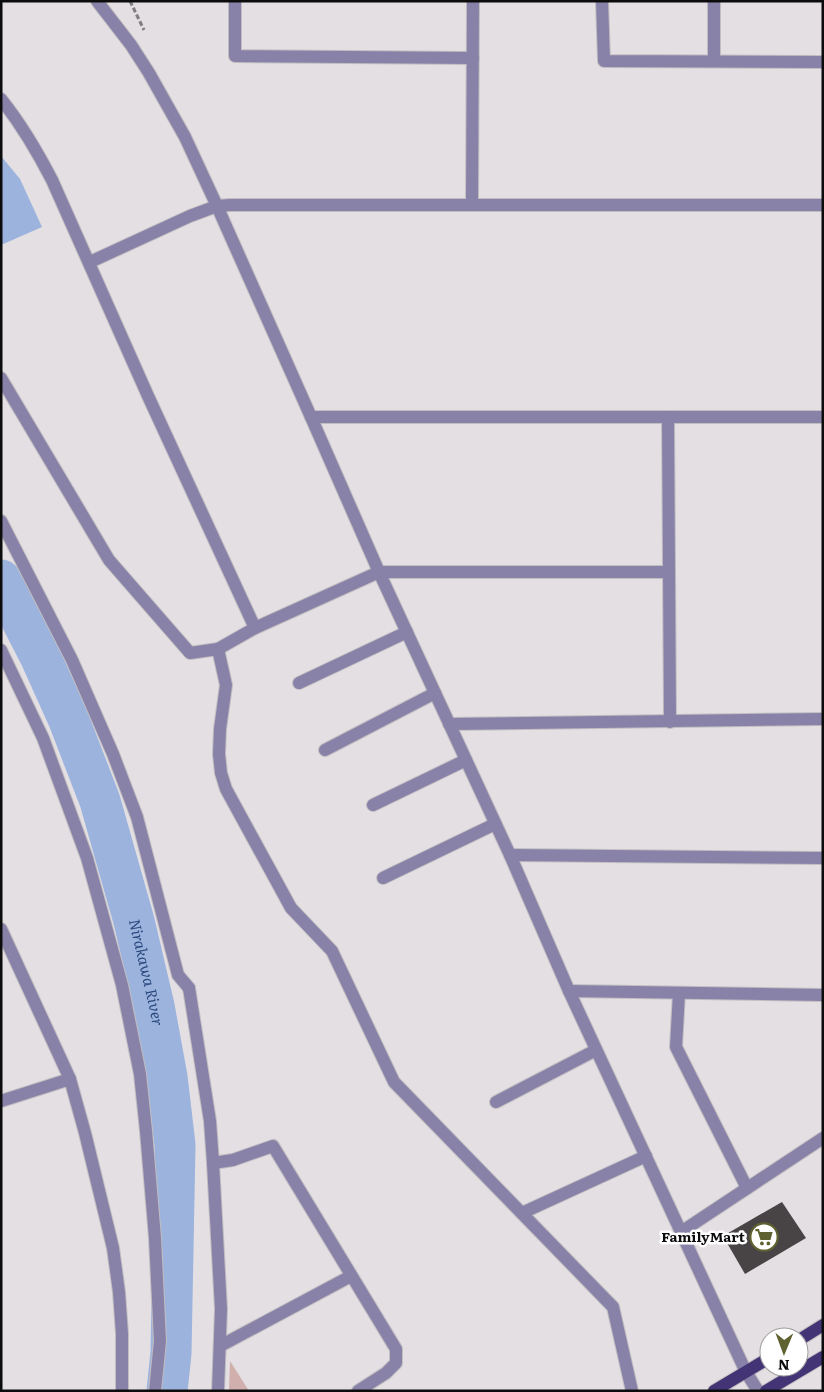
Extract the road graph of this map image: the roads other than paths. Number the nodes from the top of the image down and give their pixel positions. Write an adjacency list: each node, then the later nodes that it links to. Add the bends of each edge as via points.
1 (97, 1): 12 (street, via 149,73 185,137)
2 (236, 1): 6 (street, via 235,56)
3 (473, 1): 6 (street)
4 (602, 1): 7 (street, via 604,61)
5 (714, 1): 7 (street)
6 (473, 58): 10 (street)
7 (714, 60): 8 (street)
8 (823, 62)
9 (1, 99): 13 (street, via 36,148)
10 (472, 205): 11 (street); 12 (street)
11 (823, 205)
12 (217, 206): 13 (street); 15 (street)
13 (90, 262): 21 (street)
14 (1, 378): 24 (street, via 109,560 190,653)
15 (311, 417): 16 (street); 19 (street)
16 (668, 417): 17 (street); 20 (street)
17 (823, 417)
18 (1, 522): 47 (street, via 72,660 137,817 178,974 189,988 210,1121)
19 (379, 572): 20 (street); 21 (street); 22 (street)
20 (669, 572): 28 (street)
21 (255, 628): 24 (street)
22 (407, 632): 25 (street); 26 (street)
23 (1, 650): 59 (street, via 43,738 88,858 122,985 140,1074 155,1238 160,1341)
24 (218, 650): 49 (street, via 226,685 218,754 226,790 291,908 332,952 394,1082)
25 (299, 683)
26 (435, 693): 29 (street); 30 (street)
27 (823, 719): 28 (street)
28 (670, 722): 29 (street)
29 (449, 724): 31 (street)
30 (325, 750)
31 (466, 760): 32 (street); 33 (street)
32 (373, 806)
33 (495, 824): 34 (street); 36 (street)
34 (510, 856): 35 (street); 38 (street)
35 (823, 858)
36 (383, 878)
37 (1, 929): 42 (street)
38 (569, 991): 39 (street); 41 (street)
39 (679, 993): 40 (street); 48 (street, via 676,1047)
40 (823, 995)
41 (596, 1050): 44 (street); 46 (street)
42 (70, 1079): 43 (street); 58 (street, via 113,1248 122,1334)
43 (1, 1101)
44 (496, 1102)
45 (823, 1138): 48 (street)
46 (646, 1156): 49 (street); 50 (street)
47 (213, 1162): 51 (street, via 233,1160 273,1146); 54 (street)
48 (747, 1188): 50 (street)
49 (522, 1213): 62 (street, via 613,1307)
50 (681, 1232): 57 (street)
51 (351, 1276): 54 (street); 61 (street, via 396,1349 396,1363)
52 (823, 1325): 53 (main road)
53 (809, 1334)
54 (220, 1346): 60 (street)
55 (823, 1357): 65 (main road)
56 (759, 1364): 57 (main road)
57 (746, 1372): 63 (main road); 64 (street)
58 (122, 1391)
59 (155, 1391)
60 (218, 1391)
61 (358, 1391)
62 (632, 1391)
63 (714, 1391)
64 (758, 1391)
65 (766, 1391)

